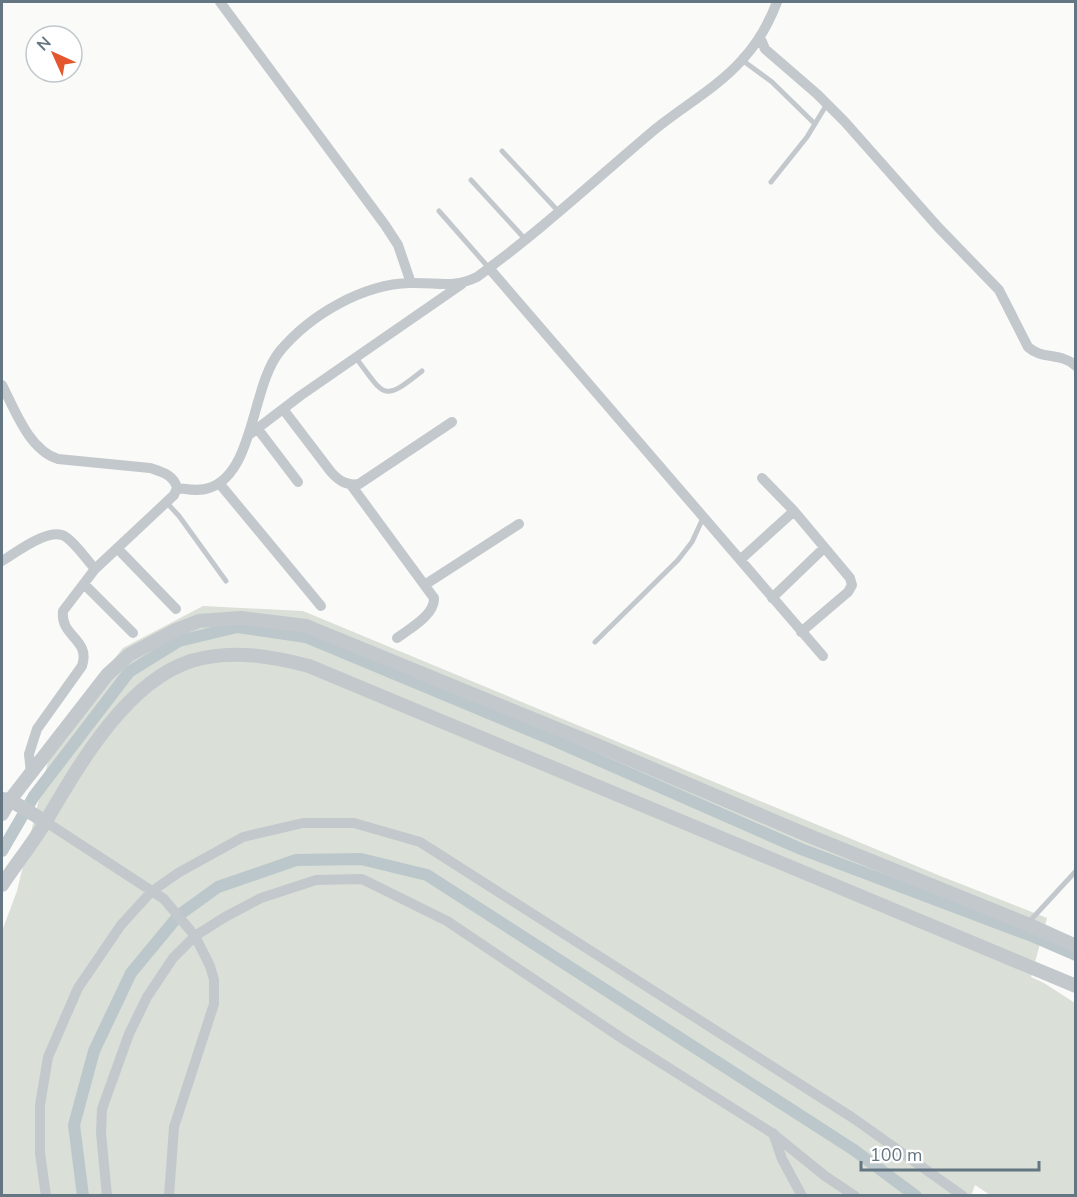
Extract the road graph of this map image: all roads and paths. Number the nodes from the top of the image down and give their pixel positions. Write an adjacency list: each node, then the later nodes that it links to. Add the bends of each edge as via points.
1 (220, 2): 14 (street, via 392,235)
2 (777, 2): 3 (street)
3 (760, 37): 4 (street); 5 (street, via 765,49)
4 (742, 60): 6 (lane, via 772,82); 11 (street)
5 (827, 104): 6 (lane); 17 (street, via 999,290 1028,347 1034,353 1062,357)
6 (815, 124): 9 (lane)
7 (502, 151): 11 (lane)
8 (471, 180): 12 (lane)
9 (771, 182)
10 (439, 211): 13 (lane)
11 (559, 212): 12 (street)
12 (525, 239): 13 (street)
13 (489, 268): 15 (street); 30 (street)
14 (411, 283): 15 (street); 22 (street, via 389,284 360,293 298,333 279,351 265,376)
15 (462, 284): 16 (street)
16 (356, 358): 18 (lane, via 385,392 402,387); 20 (street)
17 (1076, 366)
18 (422, 371)
19 (2, 385): 27 (street, via 28,432 47,455 150,468 164,472)
20 (283, 409): 22 (street); 26 (street, via 331,472)
21 (452, 422): 26 (street, via 359,484)
22 (254, 431): 24 (street); 25 (street, via 231,473)
23 (762, 478): 29 (street)
24 (298, 482)
25 (219, 483): 27 (street, via 208,489); 41 (street)
26 (351, 485): 39 (street)
27 (177, 488): 28 (street)
28 (166, 502): 32 (street); 37 (lane)
29 (794, 511): 33 (street); 34 (street)
30 (703, 518): 34 (street); 46 (lane, via 678,560)
31 (519, 524): 39 (street)
32 (117, 548): 36 (street); 42 (street)
33 (824, 548): 40 (street); 43 (street, via 852,585)
34 (740, 560): 40 (street)
35 (2, 561): 36 (street, via 56,533 70,540)
36 (95, 569): 38 (street)
37 (226, 581)
38 (84, 584): 44 (street); 48 (street, via 67,604 62,619 85,657 37,729 30,754)
39 (426, 584): 45 (street, via 434,598 432,607)
40 (772, 598): 43 (street)
41 (321, 606)
42 (176, 609)
43 (801, 632): 47 (street)
44 (133, 633)
45 (397, 638)
46 (595, 642)
47 (823, 656)
48 (32, 773): 49 (street); 55 (street, via 107,675 129,655 199,621 241,618 306,626)
49 (9, 801): 50 (street); 51 (street)
50 (2, 814)
51 (43, 820): 53 (street); 54 (street); 58 (street, via 128,702 144,688 168,671 192,661 235,654 270,656 309,666)
52 (1076, 871): 55 (lane)
53 (2, 885)
54 (152, 892): 56 (street, via 164,899); 60 (street, via 121,925 78,988 48,1057 40,1105 40,1153); 65 (street, via 243,837 303,823 354,823 420,842 853,1118)
55 (1026, 924): 57 (street)
56 (192, 933): 59 (street, via 316,879 362,879 447,921); 61 (street, via 147,997 102,1109); 62 (street, via 214,980 214,1004 174,1126)
57 (1076, 946)
58 (1076, 986)
59 (772, 1133): 63 (street); 64 (street)
60 (46, 1196)
61 (107, 1196)
62 (169, 1196)
63 (802, 1196)
64 (855, 1196)
65 (963, 1196)

